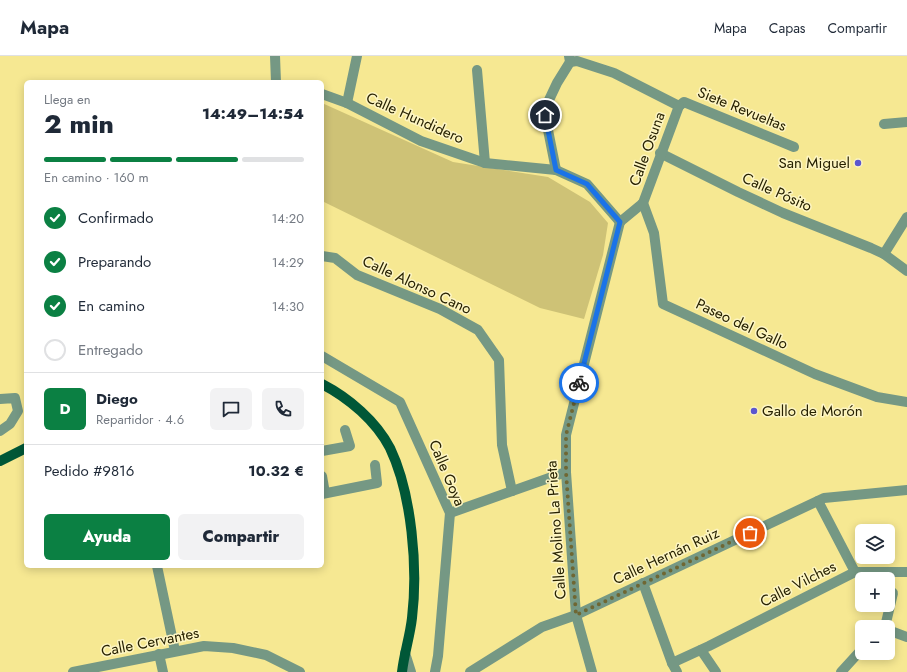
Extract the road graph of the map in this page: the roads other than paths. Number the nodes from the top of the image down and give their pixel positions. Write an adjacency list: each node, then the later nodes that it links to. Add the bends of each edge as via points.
1 (275, 56): 5 (street)
2 (357, 56): 7 (street)
3 (570, 59): 8 (street, via 614,73); 14 (street, via 549,100 545,116)
4 (476, 70): 13 (street)
5 (276, 80)
6 (324, 95): 7 (street, Calle Hundidero)
7 (347, 104): 13 (street, Calle Hundidero, via 421,140)
8 (679, 106): 11 (street, Siete Revueltas, via 684,102); 12 (street, Calle Osuna)
9 (907, 122): 10 (street)
10 (884, 124)
11 (794, 147)
12 (660, 153): 15 (street, Calle Osuna); 18 (street, Calle Pósito, via 783,213)
13 (485, 163): 14 (street, Calle Hundidero)
14 (556, 170): 17 (street, Calle Hundidero, via 587,184)
15 (643, 203): 17 (street); 24 (street, Paseo del Gallo, via 654,233 663,304 815,374 877,397)
16 (907, 216): 18 (street)
17 (620, 222): 31 (street, Calle Molino La Prieta, via 566,435)
18 (884, 254): 20 (street, Calle Pósito)
19 (324, 256): 33 (street, Calle Alonso Cano, via 335,258 357,275 440,309 478,330 499,360 502,445)
20 (907, 271)
21 (324, 357): 36 (street, Calle Goya, via 400,402)
22 (324, 385): 48 (main road, via 352,404 370,421 382,435 398,467 411,528 415,575 412,619)
23 (0, 399): 26 (street, via 15,398 18,411 10,424)
24 (907, 402)
25 (345, 430): 28 (street, via 350,446)
26 (0, 431)
27 (24, 449): 29 (main road)
28 (324, 451)
29 (0, 461)
30 (376, 465): 34 (street, via 377,483)
31 (566, 472): 33 (street); 42 (street, Calle Molino La Prieta)
32 (907, 490): 35 (street, Calle Hernán Ruiz, via 824,498)
33 (512, 491): 36 (street)
34 (324, 494)
35 (818, 501): 38 (street); 41 (street, Calle Hernán Ruiz)
36 (450, 513): 56 (street, Calle Goya)
37 (158, 568): 46 (street)
38 (855, 572): 45 (street, Calle Vilches)
39 (895, 572): 40 (street, Calle Vilches)
40 (907, 572)
41 (643, 583): 42 (street, Calle Hernán Ruiz); 50 (street)
42 (576, 615): 57 (street, Calle Hernán Ruiz, via 542,627); 58 (street, Calle Molino La Prieta)
43 (895, 633): 44 (street)
44 (907, 637)
45 (705, 648): 50 (street, Calle Vilches); 59 (street)
46 (175, 651): 47 (street, Calle Cervantes); 54 (street, Calle Cervantes, via 204,646 233,648 266,655)
47 (159, 654): 52 (street, Calle Cervantes); 53 (street)
48 (405, 654): 51 (main road); 55 (street)
49 (855, 657): 60 (street)
50 (674, 667)
51 (401, 669)
52 (73, 672)
53 (163, 672)
54 (300, 672)
55 (411, 672)
56 (435, 672)
57 (470, 672)
58 (592, 672)
59 (716, 672)
60 (841, 672)

